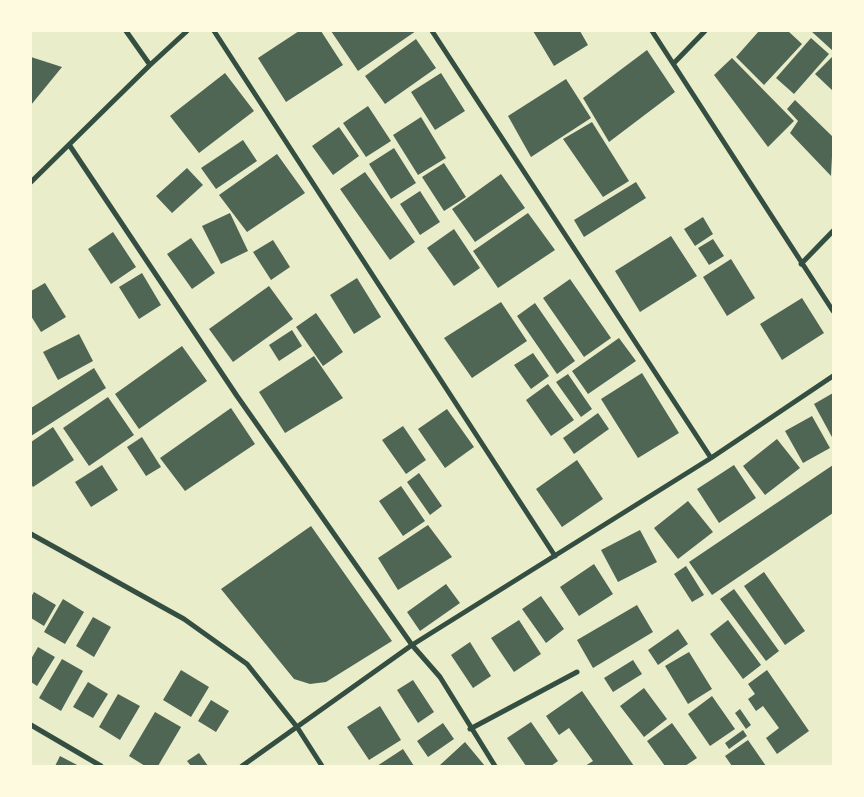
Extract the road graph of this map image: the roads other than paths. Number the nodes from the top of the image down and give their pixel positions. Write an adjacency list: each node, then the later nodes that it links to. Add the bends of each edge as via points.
1 (126, 31): 8 (street)
2 (187, 31): 8 (street)
3 (214, 31): 17 (street)
4 (432, 31): 15 (street)
5 (652, 31): 7 (street)
6 (705, 31): 7 (street)
7 (674, 63): 12 (street)
8 (150, 65): 9 (street)
9 (70, 146): 10 (street); 18 (street, via 237,396)
10 (31, 182)
11 (833, 231): 12 (street)
12 (801, 264): 13 (street)
13 (833, 311)
14 (833, 376): 15 (street)
15 (711, 458): 17 (street)
16 (31, 534): 21 (street, via 184,619 247,664)
17 (555, 556): 18 (street)
18 (412, 645): 21 (street); 22 (street, via 440,677)
19 (578, 672): 22 (street)
20 (31, 725): 23 (street)
21 (297, 727): 24 (street); 25 (street)
22 (470, 728): 26 (street)
23 (101, 766)
24 (242, 766)
25 (322, 766)
26 (495, 766)

